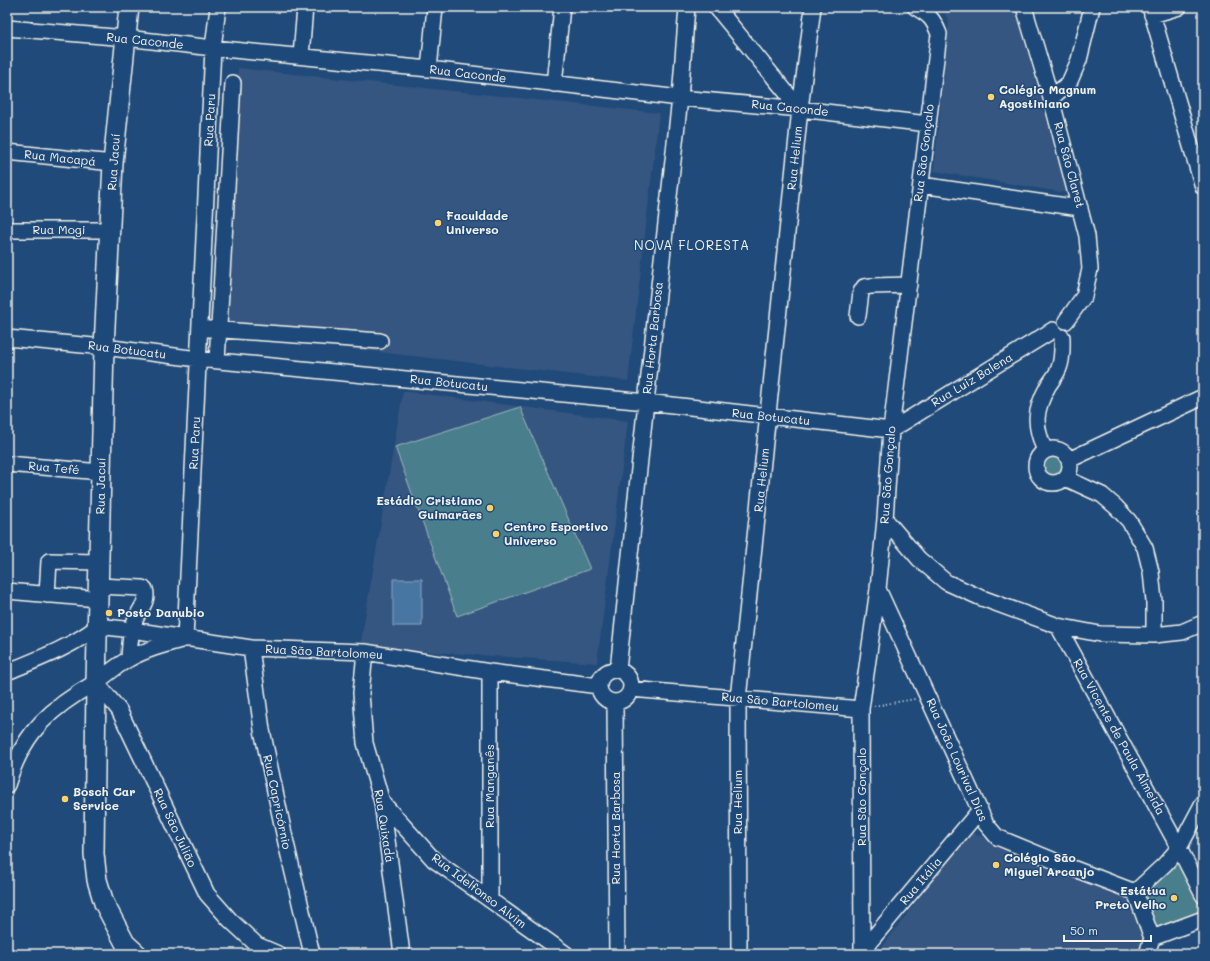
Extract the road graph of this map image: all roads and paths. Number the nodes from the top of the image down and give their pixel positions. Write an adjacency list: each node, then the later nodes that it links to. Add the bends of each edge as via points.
1 (129, 7): 15 (main road, Rua Jacuí)
2 (218, 7): 16 (street, Rua Paru)
3 (306, 7): 17 (street)
4 (435, 7): 18 (street)
5 (562, 7): 20 (street)
6 (687, 7): 21 (street, Rua Horta Barbosa)
7 (716, 7): 23 (street)
8 (813, 7): 23 (street, Rua Helium)
9 (915, 7): 24 (street, Rua São Gonçalo, via 929,14 938,34)
10 (1024, 7): 22 (street, Rua São Claret)
11 (1092, 7): 22 (street, via 1079,60 1070,83)
12 (1178, 7): 13 (street)
13 (1151, 11): 28 (street)
14 (7, 28): 15 (street, Rua Caconde)
15 (126, 38): 16 (street, Rua Caconde); 26 (main road, Rua Jacuí)
16 (213, 48): 17 (street, Rua Caconde); 34 (street, Rua Paru)
17 (301, 56): 18 (street, Rua Caconde)
18 (429, 69): 20 (street, Rua Caconde)
19 (232, 83): 35 (street)
20 (554, 84): 21 (street, Rua Caconde)
21 (680, 98): 23 (street, Rua Caconde); 43 (street, Rua Horta Barbosa)
22 (1051, 98): 29 (street, Rua São Claret)
23 (800, 108): 24 (street, Rua Caconde); 44 (street, Rua Helium)
24 (928, 124): 27 (street, Rua São Gonçalo)
25 (7, 152): 26 (street, Rua Macapá)
26 (113, 163): 31 (main road, Rua Jacuí)
27 (921, 185): 29 (street); 32 (street, Rua São Gonçalo)
28 (1203, 187)
29 (1080, 208): 36 (street, Rua São Claret, via 1087,236 1090,269 1084,296 1066,321 1070,331 1067,335)
30 (7, 230): 31 (street, Rua Mogi)
31 (110, 230): 39 (main road, Rua Jacuí)
32 (909, 285): 33 (street, via 864,287); 45 (street, Rua São Gonçalo)
33 (858, 316)
34 (200, 328): 35 (street); 40 (street, Rua Paru)
35 (218, 330): 38 (street); 41 (street)
36 (1058, 334): 45 (street, Rua Luiz Balena); 46 (street, via 1062,346 1060,368 1040,400 1037,410 1040,439)
37 (7, 338): 39 (street, Rua Botucatu)
38 (380, 341)
39 (104, 347): 40 (street, Rua Botucatu); 49 (main road, Rua Jacuí)
40 (198, 359): 41 (street, Rua Botucatu); 62 (street, Rua Paru)
41 (217, 361): 43 (street, Rua Botucatu)
42 (1203, 397): 47 (street)
43 (646, 402): 44 (street, Rua Botucatu); 66 (street, Rua Horta Barbosa)
44 (768, 417): 45 (street, Rua Botucatu); 73 (street, Rua Helium)
45 (891, 430): 51 (street, Rua São Gonçalo)
46 (1045, 451): 47 (street, via 1057,449); 50 (street, via 1040,454 1036,464 1038,474 1050,482)
47 (1069, 460): 50 (street, via 1070,470)
48 (7, 464): 49 (street, Rua Tefé)
49 (101, 472): 52 (main road, Rua Jacuí)
50 (1065, 478): 61 (street, via 1102,495 1116,507 1129,521 1145,548 1152,579)
51 (885, 519): 53 (street, Rua São Gonçalo); 59 (street, via 919,559 946,582)
52 (99, 562): 55 (main road, Rua Jacuí); 56 (street, via 49,561)
53 (878, 589): 72 (street, Rua João Lourival Dias); 75 (street, Rua São Gonçalo)
54 (7, 591): 56 (street)
55 (98, 592): 56 (street); 58 (main road, Rua Jacuí); 60 (street, via 145,589 145,601)
56 (47, 595)
57 (1203, 623): 61 (street, via 1182,632)
58 (98, 626): 60 (street, Rua São Bartolomeu); 67 (street, via 74,642); 69 (main road, Rua Jacuí)
59 (1058, 626): 61 (street, via 1100,634); 80 (street, Rua Vicente de Paula Almeida)
60 (132, 630): 62 (street, Rua São Bartolomeu); 65 (street)
61 (1154, 635)
62 (186, 638): 63 (street, Rua São Bartolomeu); 65 (street, via 157,646)
63 (251, 648): 64 (street, Rua São Bartolomeu); 89 (street, Rua Capricórnio, via 264,738)
64 (365, 652): 68 (street, Rua São Bartolomeu); 77 (street, Rua Quixadá, via 361,693 365,743)
65 (129, 659): 69 (street)
66 (618, 670): 70 (street, via 612,670 602,676); 71 (street, via 630,679)
67 (7, 672)
68 (490, 672): 70 (street, Rua São Bartolomeu); 83 (street, Rua Manganês)
69 (96, 682): 76 (street, via 66,700 37,726 24,743); 87 (main road, Rua Jacuí, via 94,854 97,880 104,903 125,943); 88 (street, Rua São Julião, via 119,710 207,894 257,945)
70 (599, 686): 74 (street, via 602,696)
71 (631, 689): 73 (street, Rua São Bartolomeu); 74 (street, via 624,700)
72 (928, 696): 75 (path); 79 (street, Rua João Lourival Dias)
73 (738, 698): 75 (street, Rua São Bartolomeu); 93 (street, Rua Helium)
74 (615, 703): 92 (street, Rua Horta Barbosa)
75 (861, 709): 86 (street, Rua São Gonçalo)
76 (7, 785)
77 (382, 802): 83 (street, Rua Idelfonso Alvim, via 434,860); 90 (street, Rua Quixadá)
78 (1203, 803): 80 (street)
79 (980, 810): 81 (street, Rua João Lourival Dias, via 986,824 997,837); 86 (street, Rua Itália)
80 (1180, 848): 81 (street); 82 (street, Rua Vicente de Paula Almeida)
81 (1135, 892): 85 (street)
82 (1203, 895)
83 (490, 899): 91 (street, Rua Idelfonso Alvim)
84 (1203, 919): 85 (street)
85 (1152, 938): 94 (street)
86 (862, 953)
87 (137, 954)
88 (278, 954)
89 (312, 954)
90 (402, 954)
91 (566, 954)
92 (617, 954)
93 (739, 954)
94 (1147, 954)

